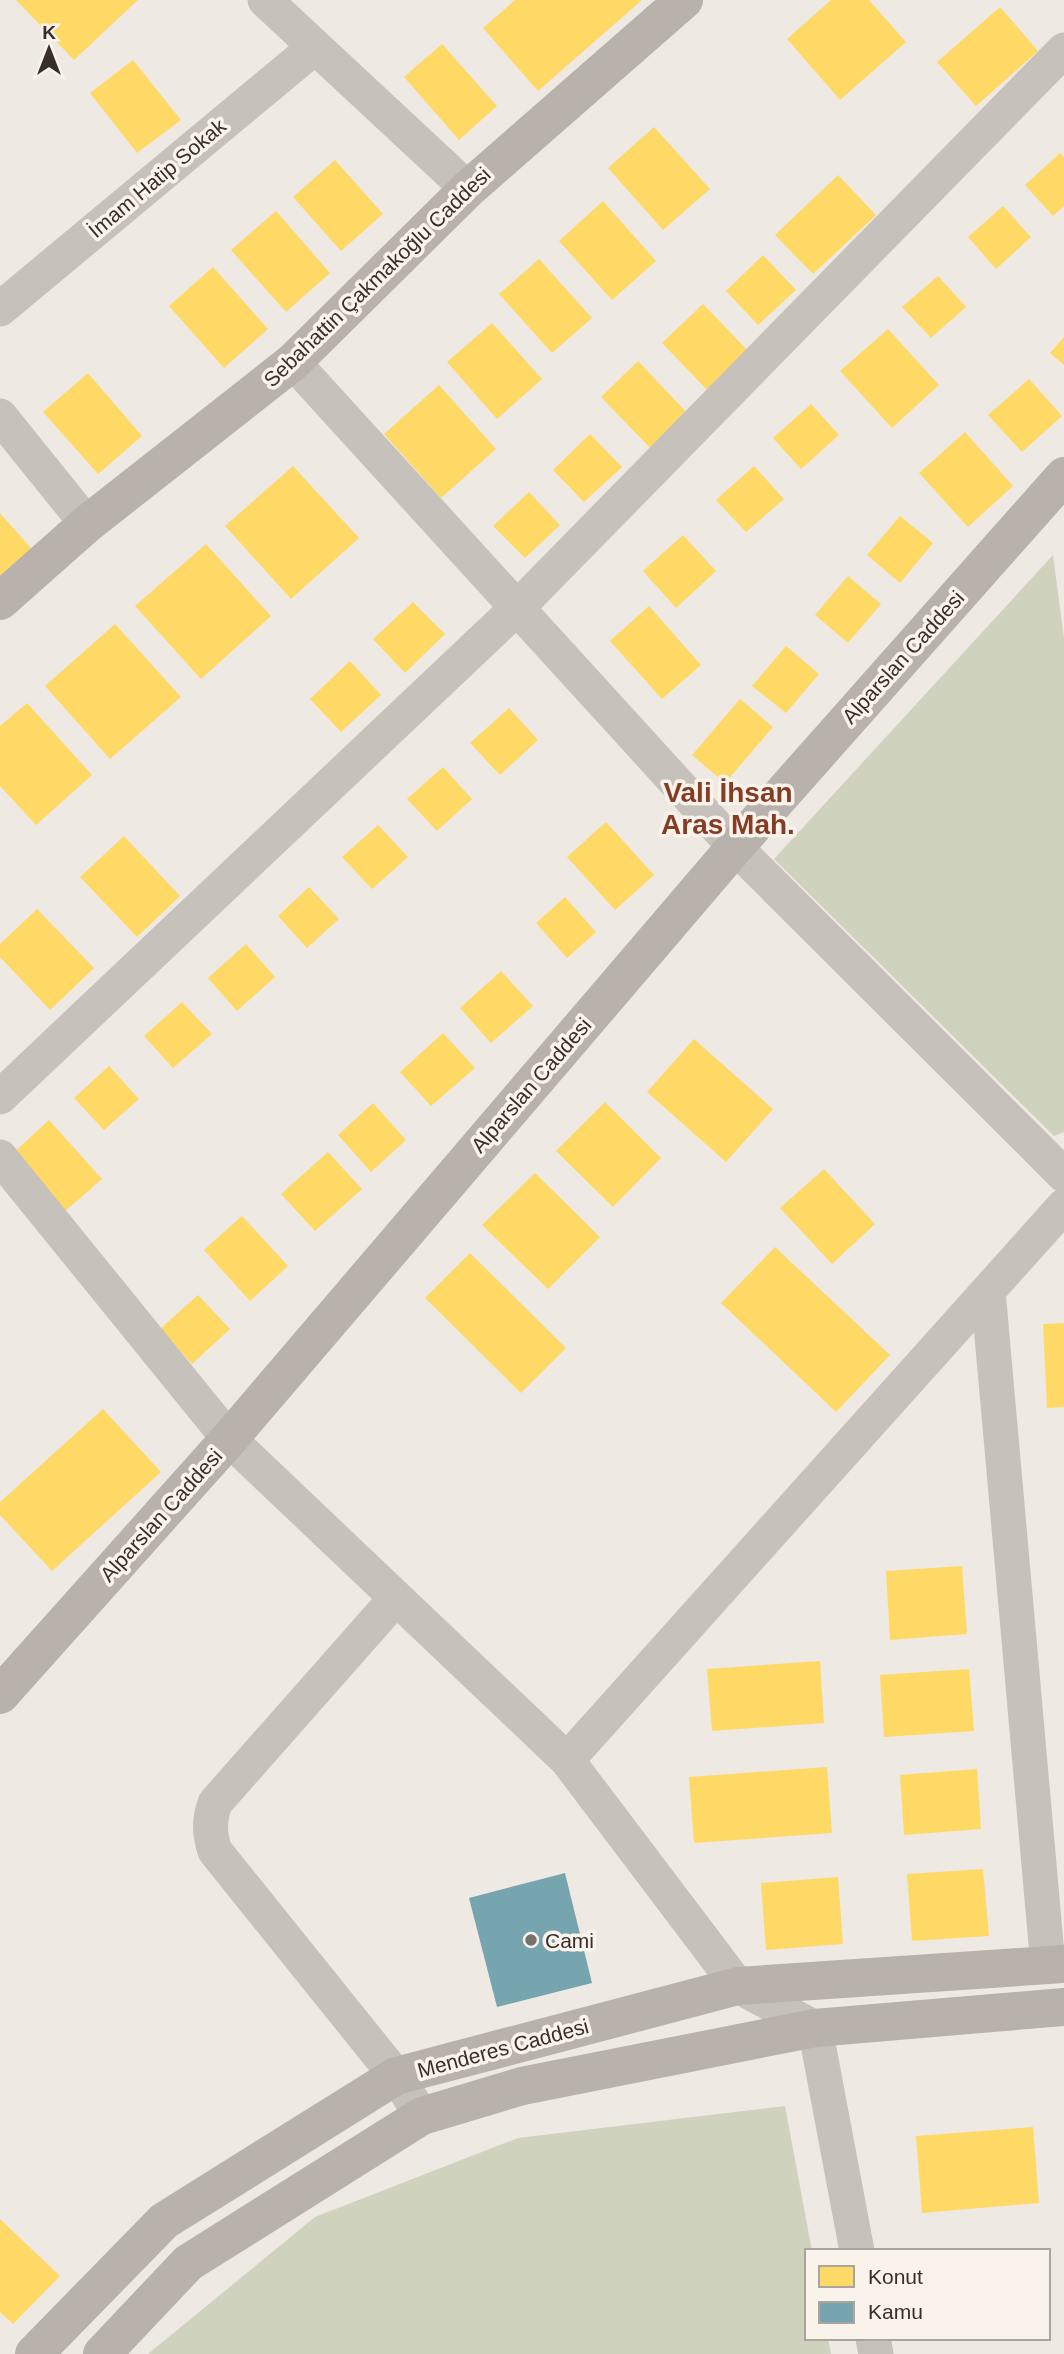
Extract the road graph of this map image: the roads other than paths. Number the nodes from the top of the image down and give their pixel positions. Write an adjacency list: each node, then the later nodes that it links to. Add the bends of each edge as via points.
1 (265, 0): 3 (street)
2 (684, 0): 5 (main road, Sebahattin Çakmakoğlu Caddesi)
3 (315, 47): 5 (street); 6 (street, İmam Hatip Sokak)
4 (1064, 50): 12 (street)
5 (468, 189): 7 (main road, Sebahattin Çakmakoğlu Caddesi)
6 (0, 309)
7 (293, 362): 10 (main road, Sebahattin Çakmakoğlu Caddesi); 12 (street)
8 (0, 416): 10 (street)
9 (1064, 476): 13 (main road, Alparslan Caddesi)
10 (88, 524): 11 (main road, Sebahattin Çakmakoğlu Caddesi)
11 (0, 601)
12 (517, 608): 13 (street); 14 (street)
13 (735, 848): 16 (street); 19 (main road, Alparslan Caddesi)
14 (0, 1097)
15 (0, 1157): 19 (street)
16 (1064, 1175)
17 (1064, 1206): 18 (street)
18 (988, 1291): 22 (street); 23 (street)
19 (229, 1439): 20 (street); 21 (main road, Alparslan Caddesi)
20 (396, 1598): 22 (street); 27 (street, via 215,1803 210,1836 215,1851)
21 (0, 1695)
22 (567, 1760): 24 (street)
23 (1056, 1965): 24 (main road, Menderes Caddesi)
24 (738, 1986): 26 (street); 27 (main road, Menderes Caddesi)
25 (1064, 2007): 26 (main road, Menderes Caddesi)
26 (815, 2028): 28 (main road, Menderes Caddesi, via 522,2086); 29 (street)
27 (396, 2076): 28 (street); 30 (main road, Menderes Caddesi, via 164,2221)
28 (422, 2116): 31 (main road, Menderes Caddesi, via 188,2263)
29 (857, 2249)
30 (34, 2354)
31 (102, 2354)

